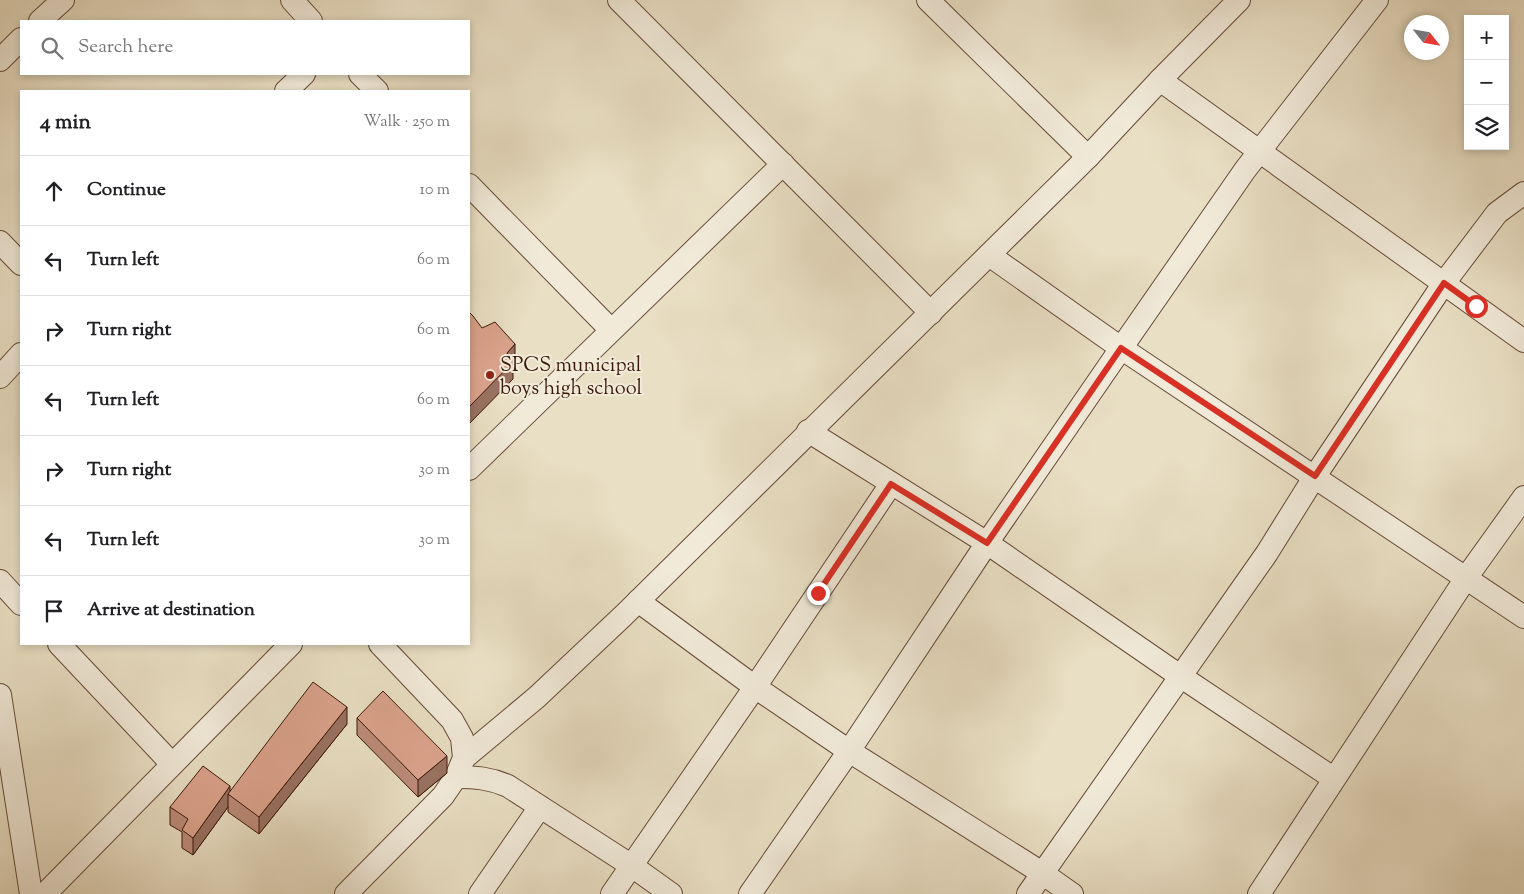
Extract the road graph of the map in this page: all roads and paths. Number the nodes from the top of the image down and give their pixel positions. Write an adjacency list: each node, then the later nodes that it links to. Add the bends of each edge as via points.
1 (63, 0): 7 (street)
2 (292, 0): 8 (street)
3 (619, 0): 18 (street)
4 (1239, 0): 13 (street)
5 (1377, 0): 16 (street)
6 (939, 4): 17 (street)
7 (41, 20)
8 (310, 20)
9 (20, 41): 10 (street)
10 (0, 60)
11 (303, 75): 14 (street)
12 (361, 75): 15 (street)
13 (1160, 80): 16 (street); 17 (street)
14 (287, 90)
15 (376, 90)
16 (1260, 152): 24 (street); 28 (street)
17 (1088, 157): 22 (street)
18 (783, 164): 25 (street); 26 (street)
19 (470, 186): 26 (street)
20 (1524, 193): 24 (street, via 1498,213)
21 (0, 242): 23 (street)
22 (989, 255): 25 (street); 28 (street)
23 (20, 263)
24 (1444, 283): 27 (street); 33 (street)
25 (931, 314): 31 (street)
26 (611, 330): 32 (street)
27 (1524, 341)
28 (1121, 348): 33 (street); 36 (street)
29 (20, 355): 30 (street)
30 (0, 377)
31 (808, 431): 34 (street); 39 (street)
32 (470, 468)
33 (1315, 476): 37 (street); 45 (street, via 1267,553)
34 (891, 484): 36 (street); 46 (street)
35 (1524, 497): 37 (street)
36 (987, 543): 45 (street); 48 (street)
37 (1466, 578): 41 (street); 51 (street)
38 (0, 581): 40 (street)
39 (638, 601): 46 (street); 50 (street)
40 (20, 603)
41 (1524, 617)
42 (60, 645): 49 (street)
43 (290, 645): 49 (street)
44 (381, 645): 50 (street, via 452,720 462,738)
45 (1180, 676): 51 (street); 54 (street)
46 (755, 687): 48 (street); 53 (street)
47 (0, 695): 55 (street)
48 (849, 751): 54 (street); 61 (street)
49 (172, 764): 56 (street)
50 (460, 768): 52 (street, via 508,786); 57 (street, via 443,796)
51 (1333, 778): 64 (street)
52 (540, 807): 53 (street); 58 (street)
53 (632, 866): 59 (street); 60 (street)
54 (1042, 873): 62 (street); 63 (street)
55 (31, 894)
56 (44, 894)
57 (346, 894)
58 (480, 894)
59 (612, 894)
60 (670, 894)
61 (750, 894)
62 (1028, 894)
63 (1072, 894)
64 (1259, 894)

